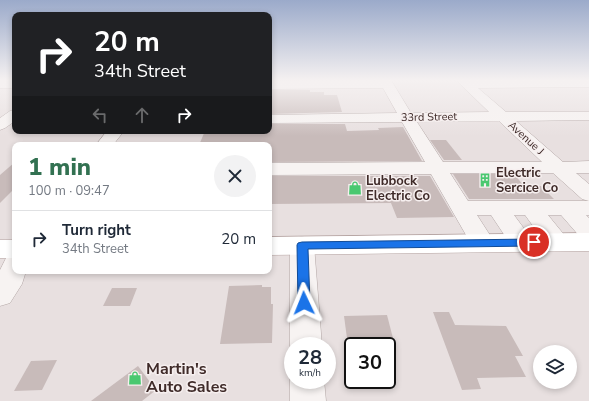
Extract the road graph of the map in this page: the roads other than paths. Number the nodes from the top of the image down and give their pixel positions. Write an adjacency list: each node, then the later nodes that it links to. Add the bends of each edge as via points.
1 (396, 99): 5 (street)
2 (483, 99): 3 (street, Avenue J)
3 (502, 116): 4 (street, 33rd Street); 5 (street, 33rd Street); 9 (street, Avenue J)
4 (589, 116)
5 (406, 117): 6 (street, 33rd Street); 11 (street)
6 (272, 118)
7 (113, 134): 8 (street)
8 (107, 142)
9 (558, 167): 10 (street); 11 (street); 13 (street, Avenue J)
10 (589, 167)
11 (437, 168): 12 (street); 14 (street)
12 (272, 169)
13 (589, 195)
14 (462, 208): 15 (street); 23 (street)
15 (497, 208): 16 (street); 20 (street)
16 (531, 208): 17 (street); 21 (street)
17 (567, 208): 18 (street); 19 (street)
18 (589, 208)
19 (589, 232)
20 (522, 242): 21 (main road); 23 (main road)
21 (558, 242): 22 (main road)
22 (589, 242)
23 (483, 243): 24 (main road)
24 (302, 245): 25 (main road); 32 (street)
25 (272, 246)
26 (0, 249): 27 (main road)
27 (12, 249)
28 (12, 256): 29 (street)
29 (0, 266)
30 (12, 273): 31 (street)
31 (0, 295)
32 (306, 337)
33 (307, 389): 34 (street)
34 (308, 401)

